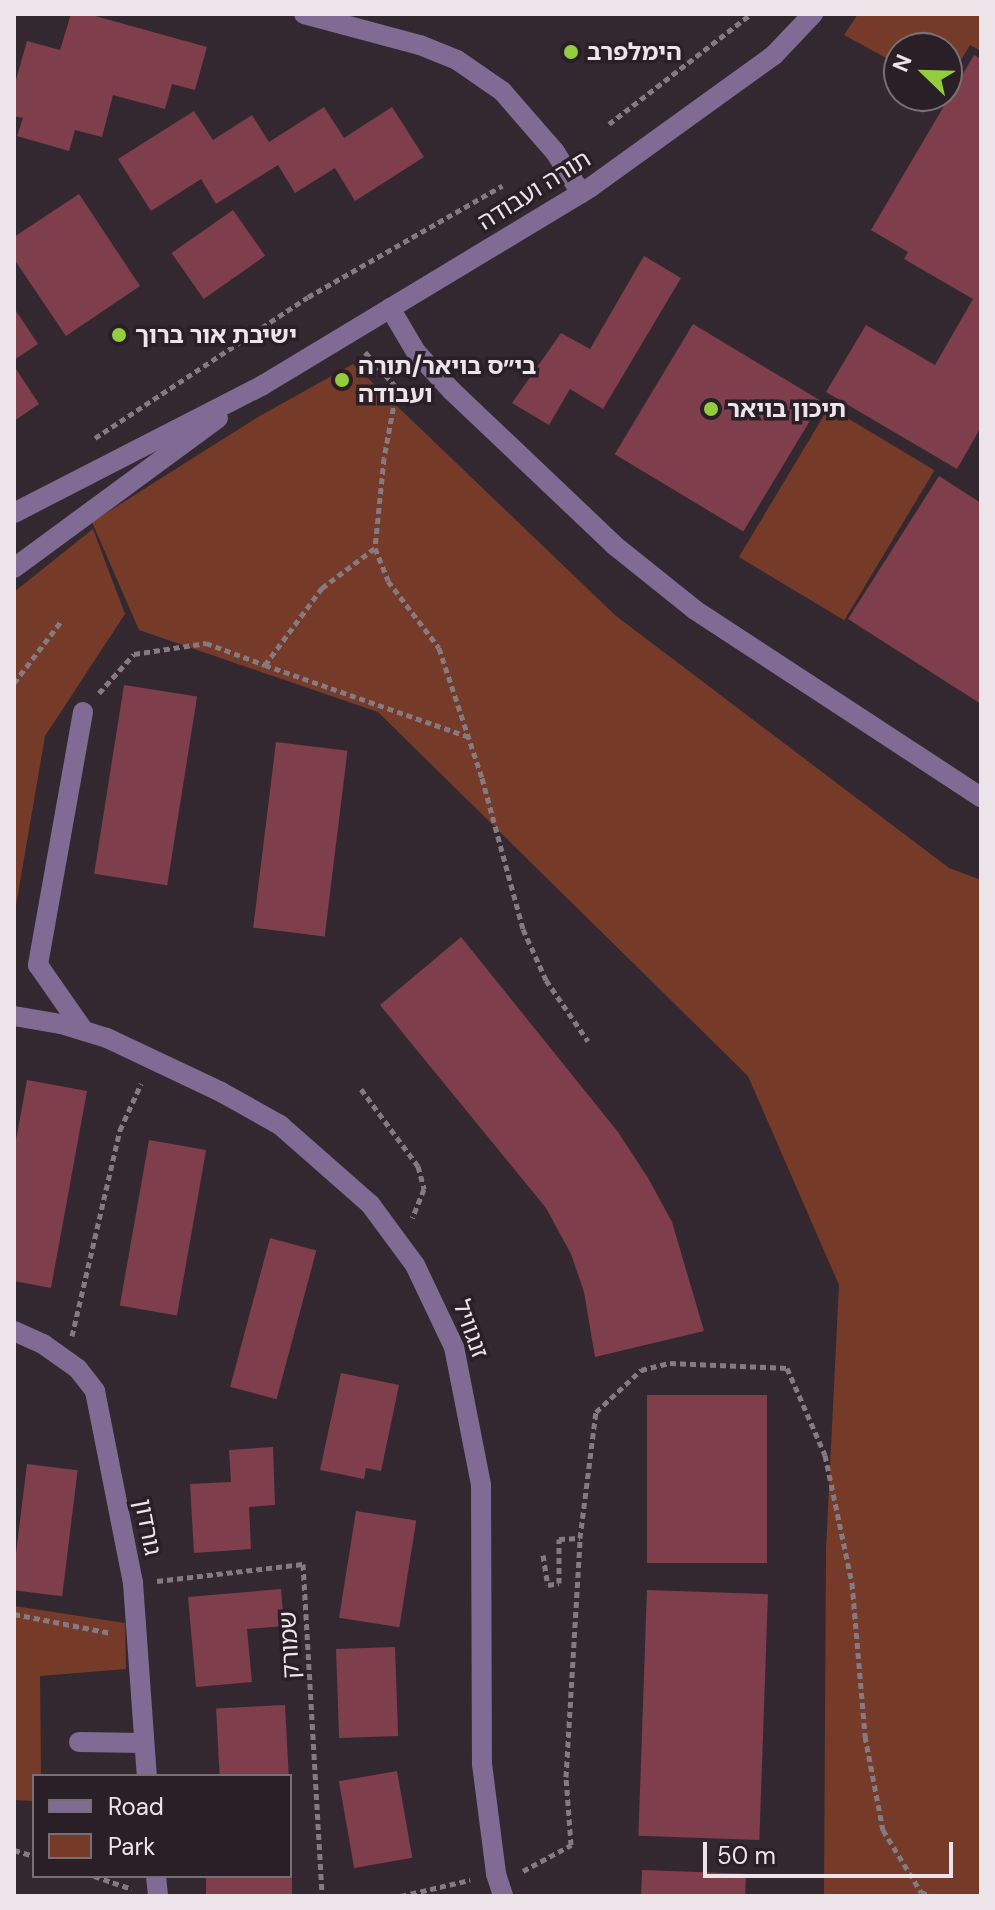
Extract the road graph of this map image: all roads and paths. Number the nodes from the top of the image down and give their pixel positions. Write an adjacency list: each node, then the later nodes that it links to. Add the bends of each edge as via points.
1 (304, 14): 6 (street, via 457,60 502,91 555,152)
2 (751, 14): 4 (path)
3 (813, 14): 6 (street, תורה ועבודה, via 774,55)
4 (609, 124)
5 (502, 186): 10 (path, via 308,297)
6 (581, 193): 7 (street, תורה ועבודה)
7 (390, 308): 8 (street, תורה ועבודה); 19 (street, via 416,352 452,391 614,545 695,610)
8 (348, 333): 9 (street, תורה ועבודה); 12 (path, via 397,388)
9 (263, 385): 11 (street, תורה ועבודה); 13 (street, תורה ועבודה)
10 (91, 441)
11 (14, 513)
12 (375, 548): 15 (path, via 322,588); 18 (path, via 388,581 439,648)
13 (14, 568)
14 (62, 620): 16 (path)
15 (265, 665): 17 (path, via 206,643 134,654); 18 (path)
16 (14, 683)
17 (83, 712): 21 (street, via 38,965)
18 (468, 737): 22 (path, via 523,929 546,980)
19 (981, 797)
20 (14, 1016): 21 (street, זנגוויל)
21 (84, 1031): 23 (street, זנגוויל)
22 (588, 1041)
23 (154, 1059): 25 (street, זנגוויל, via 280,1125 370,1204); 27 (path, via 120,1130)
24 (361, 1089): 25 (path, via 418,1166 424,1189)
25 (400, 1245): 36 (street, זנגוויל, via 438,1308 454,1347 481,1485 482,1764)
26 (14, 1331): 27 (street, גורדון)
27 (64, 1359): 30 (street, גורדון, via 95,1391)
28 (580, 1538): 29 (path, via 559,1539 559,1583 548,1585); 36 (path, via 566,1777 571,1845 527,1870); 42 (path, via 596,1412 641,1370 670,1363 787,1368 825,1455 852,1583 865,1736 883,1830 921,1892)
29 (543, 1555)
30 (133, 1583): 32 (street, גורדון); 39 (path, שמורק, via 303,1564)
31 (14, 1614): 32 (path)
32 (135, 1638): 34 (street, גורדון)
33 (79, 1742): 34 (street)
34 (144, 1743): 35 (street, גורדון)
35 (147, 1774)
36 (496, 1874): 40 (path); 41 (street, זנגוויל)
37 (100, 1878): 38 (path)
38 (137, 1891)
39 (322, 1896)
40 (401, 1896)
41 (503, 1896)
42 (931, 1896)

